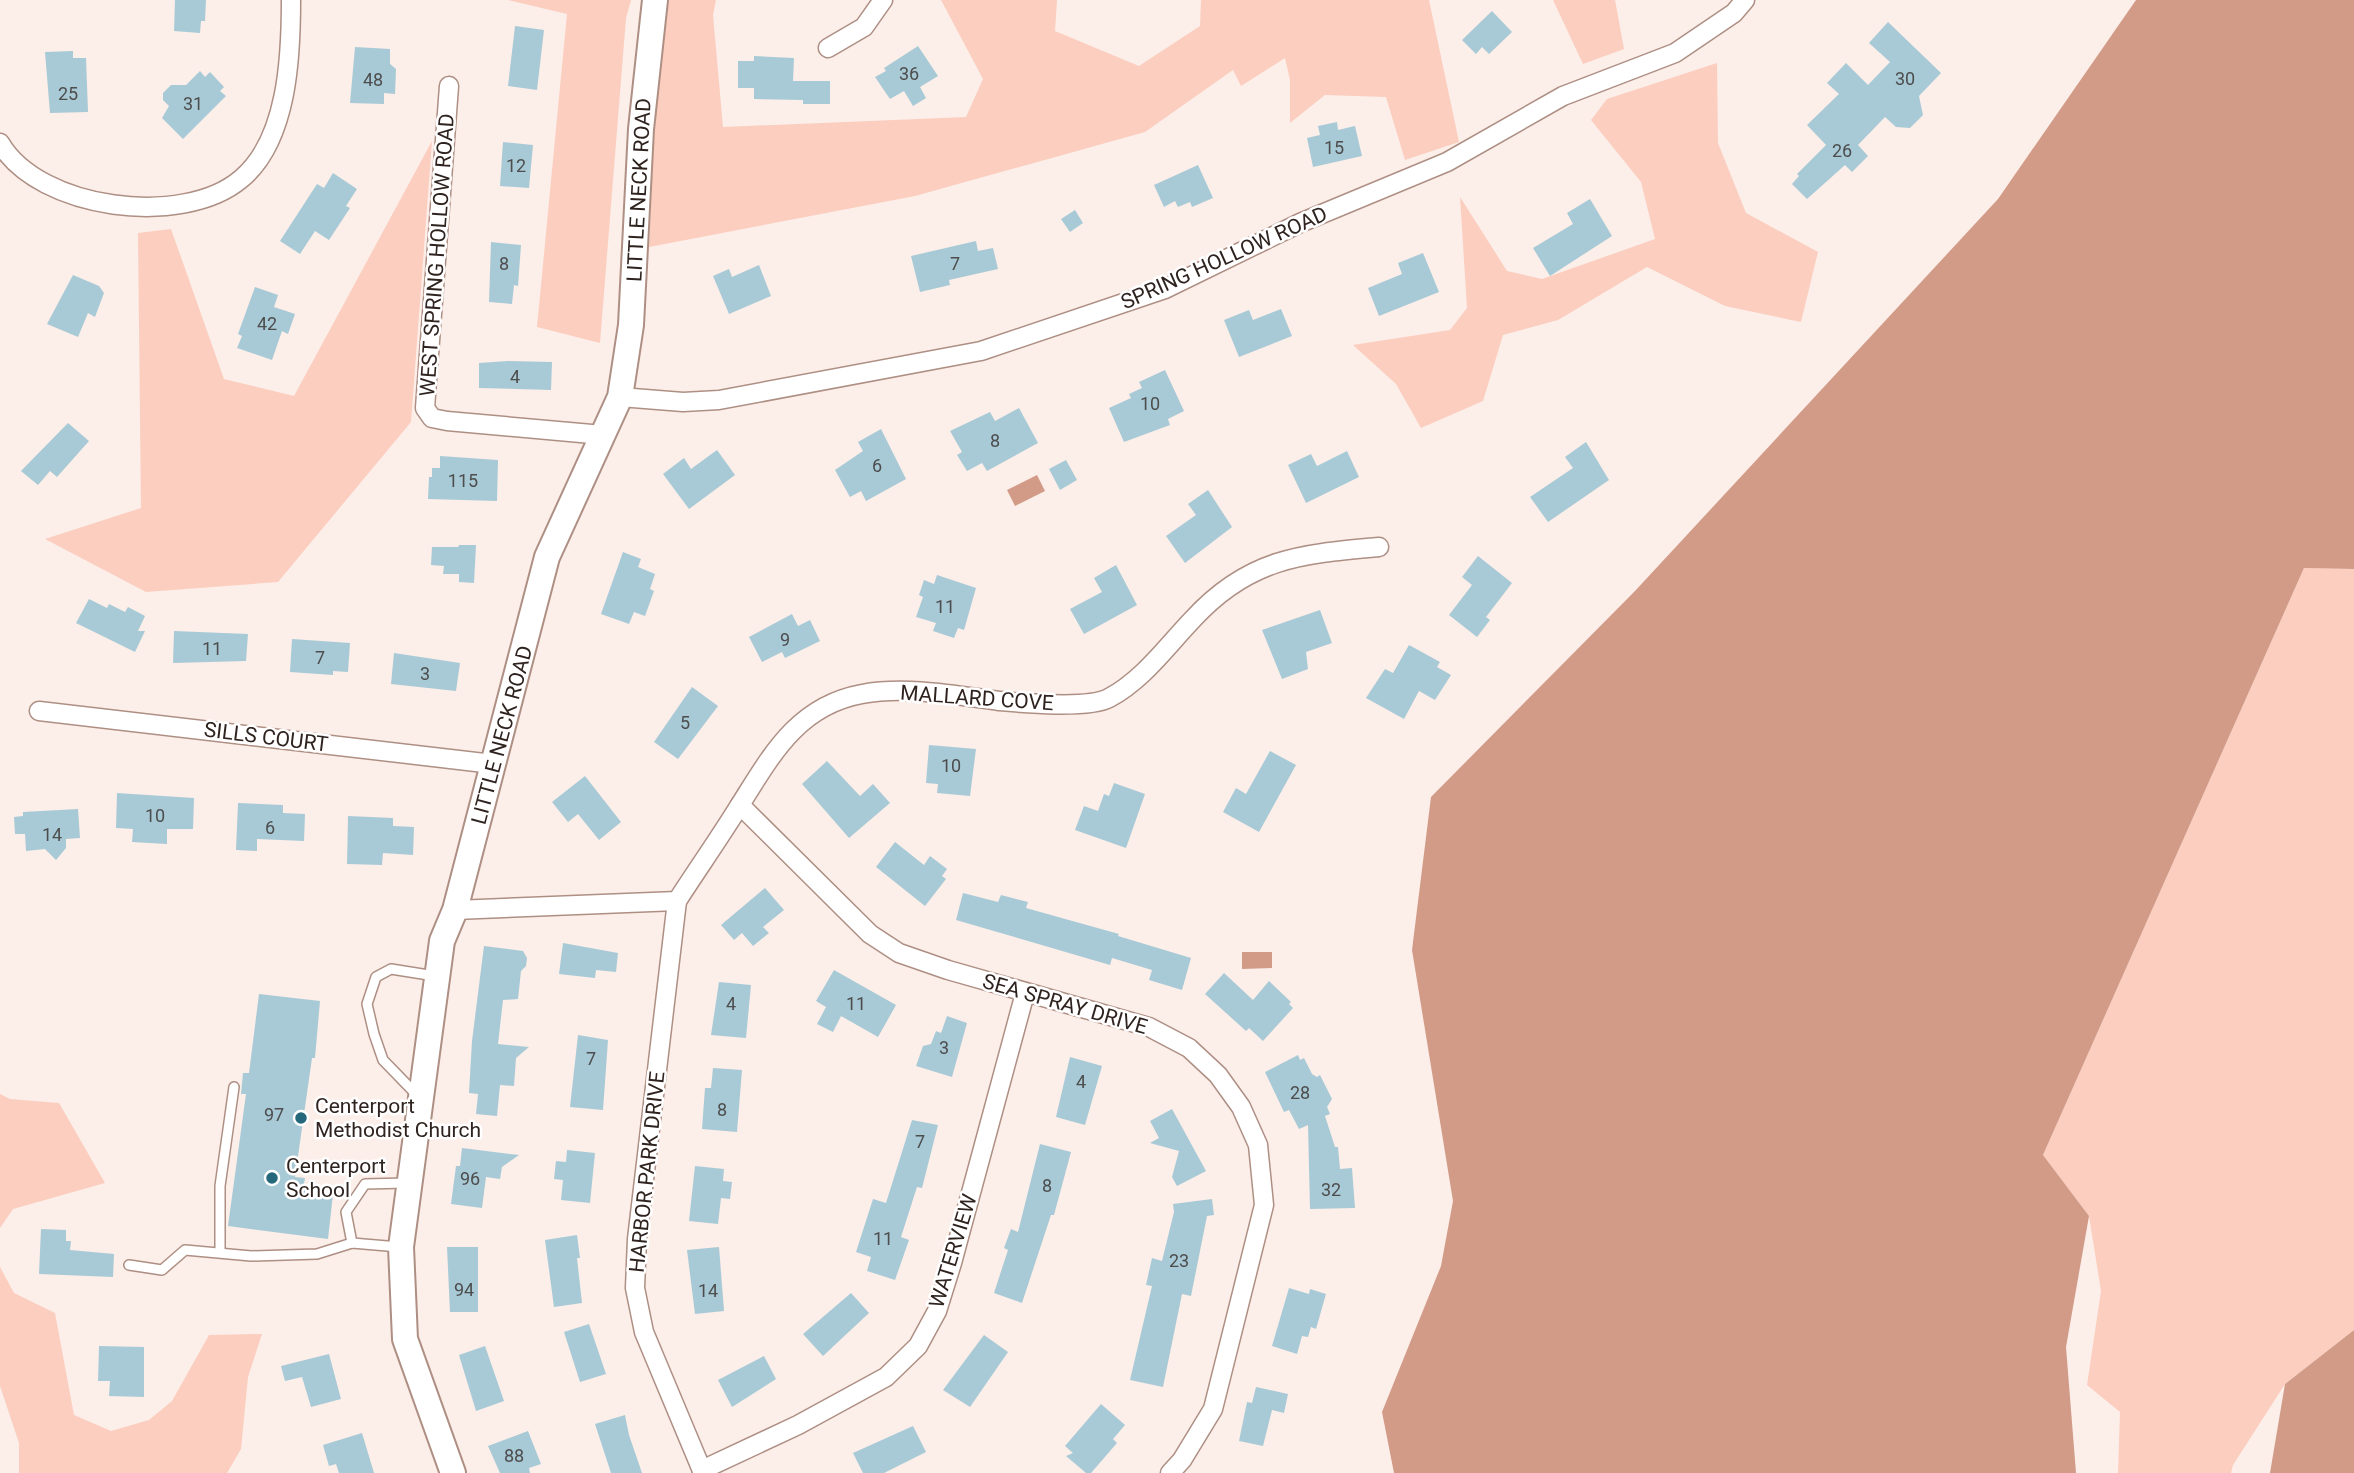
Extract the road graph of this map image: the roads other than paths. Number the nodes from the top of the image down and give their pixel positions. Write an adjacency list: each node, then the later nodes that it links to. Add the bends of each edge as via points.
1 (291, 0): 7 (street, via 285,99 266,147 241,179 197,202 157,208 111,204 67,192 33,175)
2 (655, 0): 8 (street, LITTLE NECK ROAD, via 641,129 631,325)
3 (883, 0): 5 (street, via 864,27)
4 (1745, 0): 8 (street, SPRING HOLLOW ROAD, via 1734,13 1675,53 1563,96 1447,162 1300,223 1165,289 1080,319 981,351 719,400)
5 (828, 48)
6 (449, 86): 9 (street, WEST SPRING HOLLOW ROAD, via 425,408 432,418 447,421)
7 (0, 143)
8 (620, 397): 9 (street, LITTLE NECK ROAD)
9 (603, 435): 12 (street, LITTLE NECK ROAD, via 547,557)
10 (1379, 547): 13 (street, MALLARD COVE, via 1306,554 1268,565 1229,585 1157,660 1107,699 1042,706 905,692 860,694 817,711 790,733 761,767)
11 (39, 711): 12 (street, SILLS COURT)
12 (493, 764): 15 (street, LITTLE NECK ROAD)
13 (740, 805): 14 (street, MALLARD COVE); 17 (street, SEA SPRAY DRIVE, via 870,934 899,953)
14 (677, 901): 15 (street); 25 (street, HARBOR PARK DRIVE, via 635,1288 645,1332)
15 (455, 910): 16 (street, LITTLE NECK ROAD, via 442,942)
16 (437, 976): 19 (street, LITTLE NECK ROAD); 19 (lane, via 391,969 376,977 367,1004 383,1060)
17 (1025, 993): 25 (street, WATERVIEW, via 952,1263 937,1311 918,1346 886,1377); 27 (street, SEA SPRAY DRIVE, via 1149,1027 1189,1048 1226,1085 1258,1146 1264,1205 1213,1409)
18 (234, 1087): 23 (lane, via 220,1186)
19 (420, 1098): 20 (street, LITTLE NECK ROAD)
20 (408, 1182): 21 (lane, via 365,1184 346,1212); 22 (street, LITTLE NECK ROAD)
21 (352, 1243): 22 (lane); 23 (lane, via 317,1254 251,1256)
22 (401, 1247): 26 (street, LITTLE NECK ROAD, via 405,1339)
23 (220, 1251): 24 (lane, via 186,1250 162,1270)
24 (129, 1265)
25 (703, 1472)
26 (453, 1473)
27 (1170, 1473)

